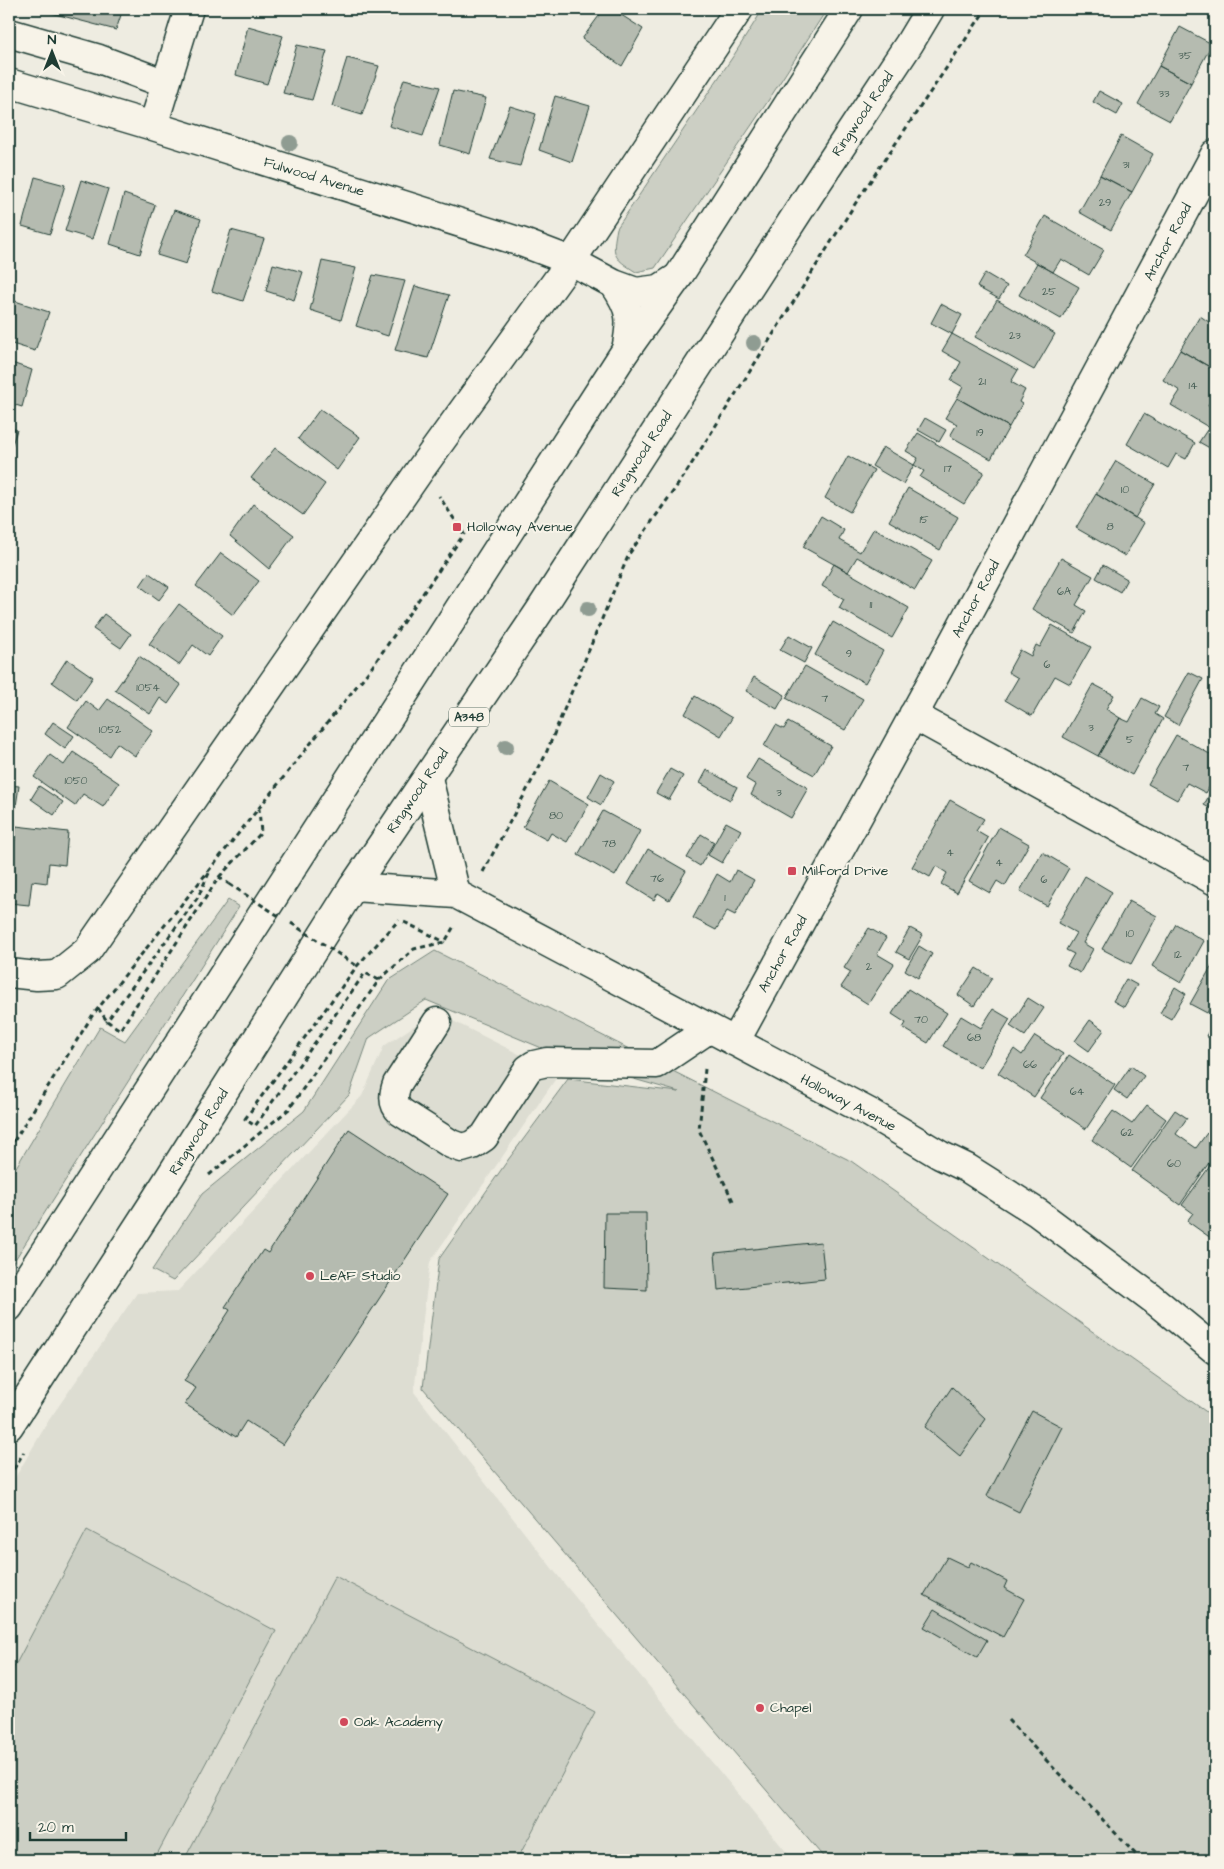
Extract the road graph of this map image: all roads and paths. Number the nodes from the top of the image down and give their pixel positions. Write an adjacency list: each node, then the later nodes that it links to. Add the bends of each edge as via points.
1 (189, 9): 8 (main road)
2 (739, 9): 11 (main road)
3 (849, 9): 12 (main road)
4 (930, 9): 17 (main road, Ringwood Road / A348)
5 (986, 9): 23 (path, via 855,204 684,476 629,554 544,758)
6 (9, 33): 8 (main road, via 100,59)
7 (9, 83): 9 (main road, Fulwood Avenue)
8 (166, 84): 9 (main road)
9 (153, 126): 11 (main road, Fulwood Avenue, via 521,242)
10 (1215, 154): 16 (main road, Anchor Road)
11 (571, 261): 13 (main road, Fulwood Avenue); 15 (main road)
12 (678, 277): 13 (main road, Fulwood Avenue, via 659,288 636,292); 14 (main road)
13 (614, 284): 14 (main road, via 625,300 631,324)
14 (626, 350): 38 (main road)
15 (420, 470): 18 (path, via 464,534 372,667); 28 (main road, via 87,951 57,975)
16 (913, 715): 21 (main road); 34 (main road, Anchor Road)
17 (428, 778): 22 (main road, Ringwood Road / A348); 23 (main road)
18 (259, 809): 19 (path); 20 (path, via 261,833)
19 (211, 869): 30 (path); 31 (path, via 198,896)
20 (220, 877): 24 (path, bridge); 31 (path, via 120,1030)
21 (1215, 881)
22 (353, 887): 23 (main road, Holloway Avenue); 40 (main road, Ringwood Road / A348)
23 (462, 897): 26 (path); 33 (main road, Holloway Avenue)
24 (282, 918)
25 (291, 923): 27 (path, bridge)
26 (445, 942): 27 (path, via 399,920); 29 (path, via 414,949)
27 (357, 966): 29 (path, via 245,1119 255,1126 365,973)
28 (9, 973)
29 (379, 980): 36 (path, via 289,1109)
30 (98, 1008): 31 (path); 35 (path)
31 (107, 1021)
32 (437, 1022): 33 (main road, via 398,1084 394,1101 400,1112 462,1148 472,1146 484,1137 528,1069 534,1065 548,1062 657,1064)
33 (709, 1029): 34 (main road, Holloway Avenue); 37 (path, via 699,1130)
34 (735, 1042): 39 (main road, Holloway Avenue, via 967,1168 1038,1213)
35 (9, 1149)
36 (205, 1178)
37 (733, 1201)
38 (9, 1307)
39 (1215, 1350)
40 (9, 1426)
41 (29, 1444): 42 (path)
42 (9, 1477)
43 (1008, 1720): 44 (path)
44 (1141, 1860)

